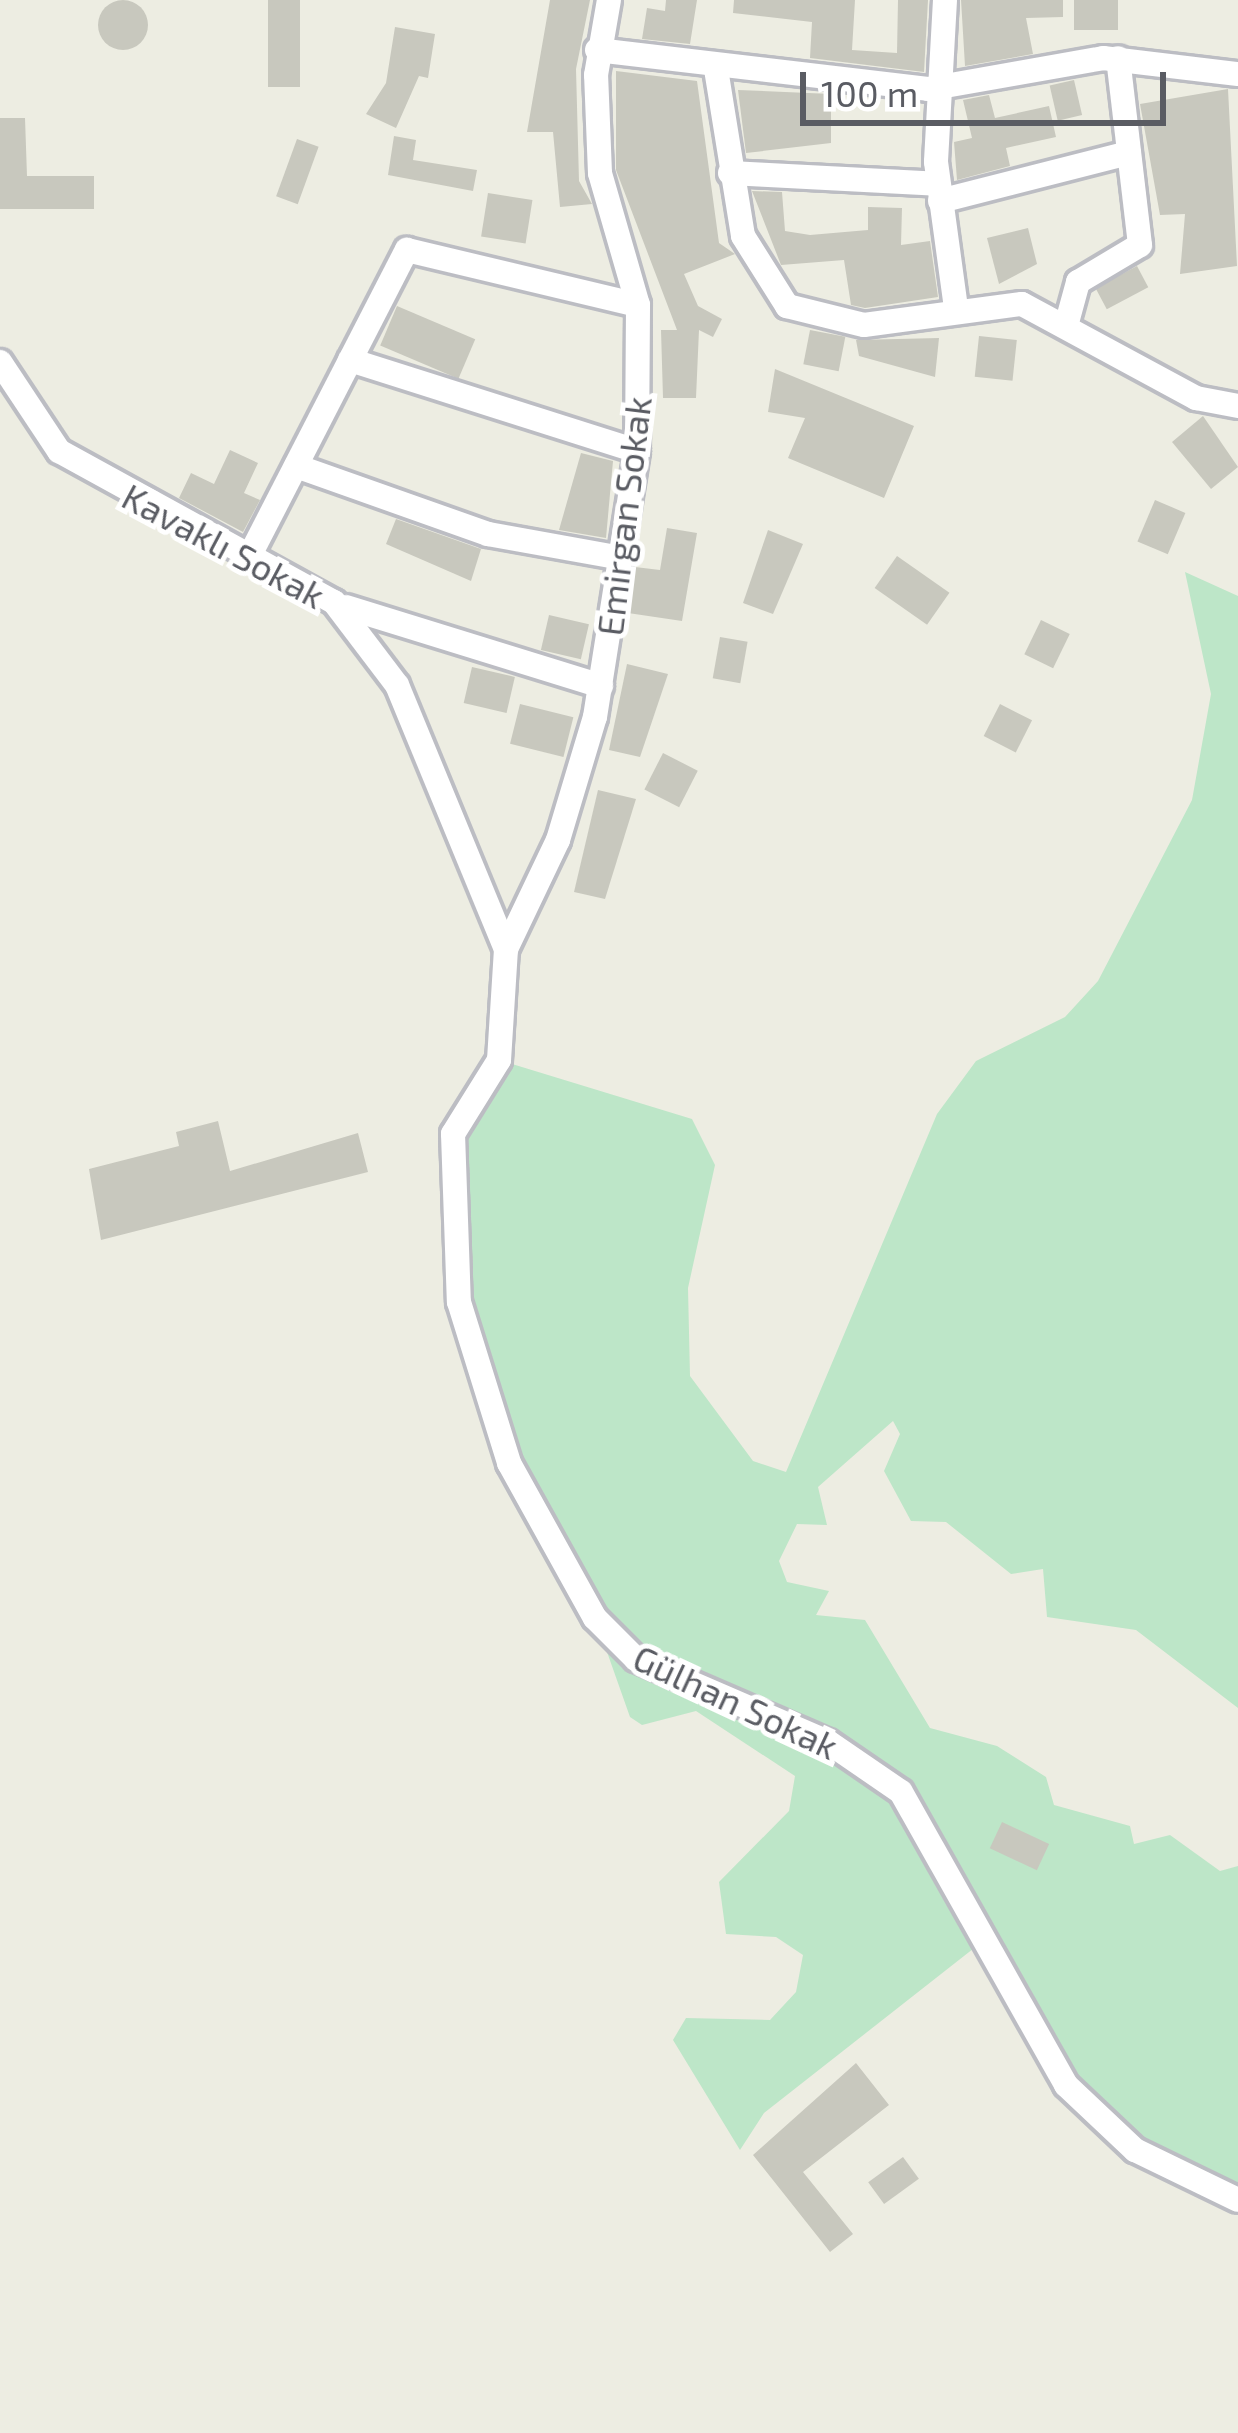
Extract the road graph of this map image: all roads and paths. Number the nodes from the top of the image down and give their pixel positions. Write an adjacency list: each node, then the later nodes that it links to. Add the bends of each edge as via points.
1 (609, 0): 3 (street, Emirgan Sokak)
2 (945, 0): 7 (street)
3 (597, 50): 5 (street); 11 (street, Emirgan Sokak, via 606,218)
4 (1118, 58): 6 (street); 7 (street); 8 (street)
5 (716, 70): 7 (street); 9 (street)
6 (1238, 74)
7 (945, 88): 10 (street)
8 (1129, 153): 10 (street); 13 (street, via 1141,244 1078,282)
9 (730, 172): 10 (street); 12 (street, via 751,261 787,306 863,325)
10 (939, 192): 12 (street)
11 (638, 305): 14 (street, via 407,250); 17 (street, Emirgan Sokak)
12 (956, 308): 13 (street, via 1010,301)
13 (1066, 326): 16 (street, via 1196,398)
14 (350, 361): 17 (street); 18 (street)
15 (0, 362): 19 (street, Kavaklı Sokak, via 33,424 74,463)
16 (1238, 406)
17 (637, 451): 20 (street, Emirgan Sokak)
18 (296, 466): 19 (street); 20 (street, via 488,534)
19 (250, 553): 21 (street, Kavaklı Sokak)
20 (621, 558): 22 (street, Emirgan Sokak)
21 (334, 602): 22 (street); 23 (street, Kavaklı Sokak, via 397,685)
22 (601, 686): 23 (street, Emirgan Sokak, via 558,840)
23 (506, 949): 24 (street, Gülhan Sokak, via 499,1060 453,1134 454,1265 488,1410 566,1573 636,1659 788,1722 901,1792 1013,2007 1078,2100 1135,2150)
24 (1238, 2200)

